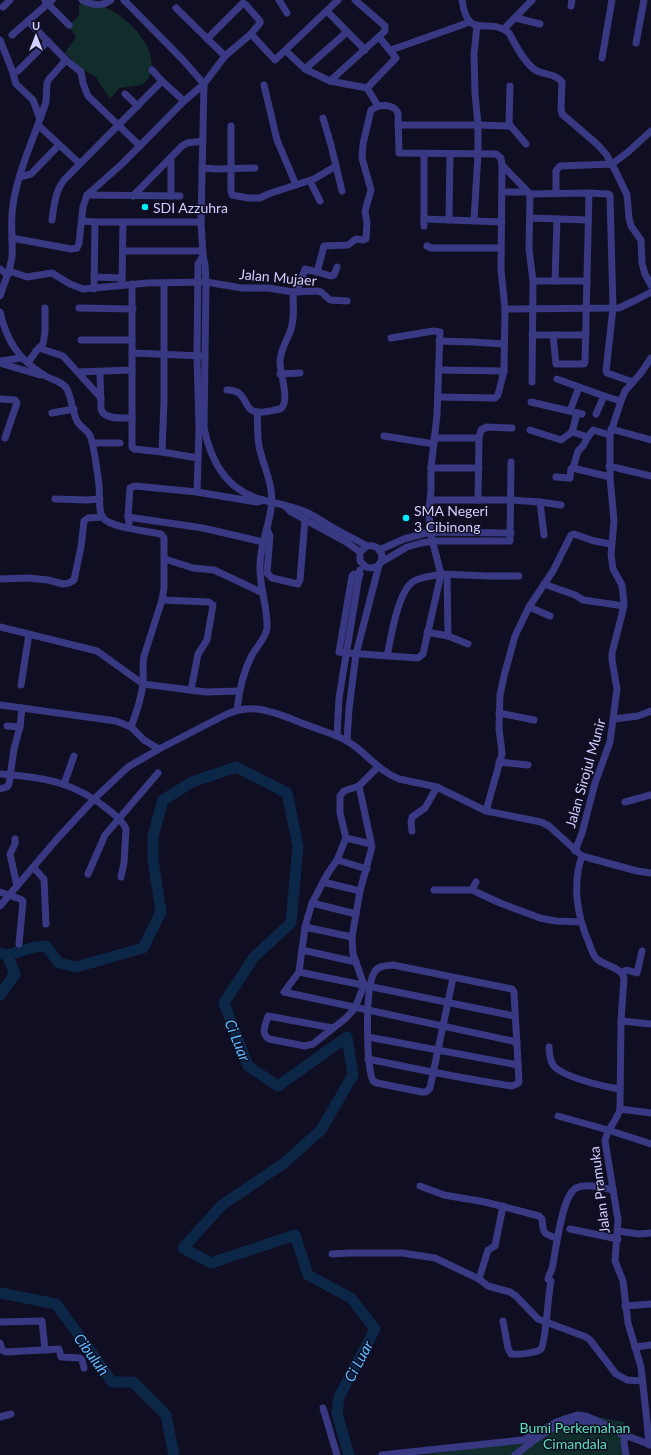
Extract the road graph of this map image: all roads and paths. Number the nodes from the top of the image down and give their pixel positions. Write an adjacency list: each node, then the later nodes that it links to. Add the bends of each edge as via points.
1 (10, 0): 13 (street)
2 (82, 0): 3 (street, via 100,5)
3 (111, 0)
4 (124, 0): 43 (street)
5 (279, 0): 16 (street)
6 (338, 0): 15 (street)
7 (355, 0): 27 (street, via 385,26 385,31)
8 (462, 0): 19 (street)
9 (532, 0): 17 (street)
10 (612, 0): 36 (street)
11 (644, 0): 31 (street)
12 (48, 1): 18 (street); 21 (street)
13 (3, 7)
14 (176, 8): 28 (street)
15 (327, 11): 24 (street); 32 (street)
16 (287, 13)
17 (516, 18): 20 (street); 23 (street)
18 (28, 20): 26 (street); 30 (street)
19 (470, 22): 22 (street); 34 (street)
20 (540, 24)
21 (69, 25)
22 (476, 26): 23 (street); 55 (street, via 474,93)
23 (504, 29): 68 (street, via 531,67 559,79 563,86 562,114 597,144)
24 (347, 32): 33 (street); 38 (street)
25 (251, 34): 28 (street, via 260,21 243,3); 32 (street, via 275,60); 35 (street)
26 (12, 35)
27 (379, 37): 33 (street); 34 (street)
28 (207, 39): 35 (street)
29 (0, 40): 52 (street, via 16,84 33,100)
30 (48, 42): 37 (street); 40 (street)
31 (636, 43)
32 (286, 50): 38 (street)
33 (365, 50): 42 (street)
34 (391, 50): 46 (street, via 396,59)
35 (225, 56): 43 (street)
36 (602, 58)
37 (66, 60): 52 (street, via 47,83 46,102); 53 (street, via 81,72 88,96)
38 (305, 69): 42 (street)
39 (152, 70): 41 (street)
40 (18, 71)
41 (162, 81): 48 (street); 49 (street)
42 (330, 81): 46 (street)
43 (204, 84): 48 (street); 59 (street)
44 (264, 86): 76 (street, via 277,140)
45 (510, 86): 56 (street)
46 (367, 88): 50 (street)
47 (125, 94): 49 (street)
48 (184, 101): 62 (street)
49 (138, 106): 53 (street)
50 (378, 106): 54 (street, via 389,106 396,110); 107 (street, via 371,110 363,139 362,158 371,190 365,211 366,238 356,239 348,245 324,246)
51 (322, 118): 70 (street)
52 (39, 122): 61 (street); 74 (street)
53 (118, 125): 62 (street); 67 (street)
54 (398, 125): 55 (street); 63 (street, via 399,153)
55 (478, 125): 56 (street); 65 (street)
56 (509, 125): 60 (street)
57 (231, 126): 73 (street)
58 (651, 131): 68 (street)
59 (203, 141): 66 (street, via 187,143); 71 (street)
60 (526, 144)
61 (59, 145): 67 (street); 74 (street, via 31,174)
62 (140, 146): 82 (street)
63 (424, 154): 64 (street); 88 (street)
64 (450, 154): 65 (street); 91 (street)
65 (478, 154): 69 (street, via 497,154); 92 (street)
66 (171, 158): 83 (street); 84 (street)
67 (79, 163): 90 (street, via 58,189)
68 (612, 164): 81 (street, via 560,166 556,171); 118 (street, via 627,195 631,226 642,240 642,262)
69 (502, 165): 78 (street); 79 (street)
70 (336, 166): 75 (street); 77 (street)
71 (202, 168): 73 (street); 97 (street)
72 (256, 168): 73 (street)
73 (231, 169): 76 (street, via 232,195 260,198)
74 (20, 177): 100 (street, via 13,206)
75 (310, 181): 76 (street); 86 (street)
76 (296, 185)
77 (342, 191)
78 (503, 192): 79 (street); 98 (street)
79 (528, 193): 81 (street); 87 (street)
80 (589, 193): 81 (street); 93 (street); 128 (street, via 610,196)
81 (556, 194)
82 (87, 195): 83 (street); 94 (street)
83 (133, 196): 84 (street)
84 (171, 196): 85 (street)
85 (180, 196)
86 (320, 201)
87 (530, 218): 89 (street); 110 (street, via 528,249)
88 (424, 219): 91 (street); 99 (street)
89 (557, 219): 93 (street); 111 (street)
90 (52, 220)
91 (448, 220): 92 (street)
92 (474, 220): 98 (street)
93 (588, 220): 112 (street)
94 (82, 221): 95 (street); 100 (street, via 79,243 75,249)
95 (94, 222): 96 (street); 109 (street)
96 (123, 222): 97 (street); 103 (street)
97 (201, 222): 104 (street)
98 (502, 222): 102 (street)
99 (424, 226)
100 (12, 238): 108 (street)
101 (427, 246): 102 (street)
102 (501, 248): 130 (street)
103 (123, 251): 104 (street); 113 (street)
104 (203, 254): 115 (street, via 198,264); 116 (street)
105 (337, 267): 107 (street, via 331,276)
106 (0, 269): 108 (street)
107 (317, 272): 120 (street, via 305,269)
108 (8, 273): 119 (street, via 27,277 52,273 78,288); 122 (street)
109 (94, 278): 113 (street); 119 (street)
110 (533, 281): 111 (street); 126 (street)
111 (555, 281): 112 (street)
112 (587, 281): 127 (street)
113 (122, 282): 117 (street, Jalan Mujaer); 119 (street)
114 (166, 282): 115 (street, Jalan Mujaer); 117 (street, Jalan Mujaer); 142 (street)
115 (198, 282): 116 (street, Jalan Mujaer); 143 (street)
116 (206, 282): 120 (street, Jalan Mujaer); 143 (street)
117 (132, 284): 129 (street)
118 (651, 285)
119 (94, 289)
120 (295, 292): 123 (street, Jalan Mujaer, via 321,292 330,300); 154 (street, via 290,332 280,358)
121 (651, 292): 128 (street, via 623,307)
122 (0, 296)
123 (346, 301)
124 (45, 308): 140 (street, via 44,339)
125 (80, 308): 129 (street)
126 (532, 308): 127 (street); 130 (street); 132 (street)
127 (587, 308): 128 (street); 134 (street)
128 (613, 308): 158 (street, via 606,371)
129 (133, 309): 137 (street)
130 (505, 309): 139 (street)
131 (0, 312): 144 (street, via 10,340)
132 (532, 335): 133 (street); 157 (street)
133 (553, 335): 134 (street); 134 (street, via 555,363 558,365 584,364)
134 (586, 335)
135 (391, 338): 138 (street, via 436,331 440,332)
136 (81, 340): 137 (street)
137 (132, 340): 141 (street)
138 (439, 341): 139 (street); 149 (street)
139 (504, 344): 150 (street)
140 (39, 348): 147 (street); 151 (street, via 63,356)
141 (132, 353): 142 (street); 148 (street)
142 (164, 354): 143 (street); 186 (street)
143 (201, 356): 173 (street)
144 (22, 358): 146 (street); 147 (street)
145 (651, 358): 158 (street, Jalan Sirojul Munir)
146 (0, 362): 155 (street)
147 (28, 364): 155 (street)
148 (132, 370): 152 (street); 172 (street)
149 (438, 370): 150 (street); 161 (street)
150 (504, 371): 161 (street, via 497,397)
151 (78, 372): 152 (street); 163 (street)
152 (100, 372): 163 (street)
153 (300, 373): 154 (street)
154 (280, 374): 168 (street, via 286,401 283,408)
155 (44, 376): 167 (street, via 60,382 66,388)
156 (557, 379): 159 (street)
157 (532, 382)
158 (632, 382): 165 (street, Jalan Sirojul Munir)
159 (579, 387): 162 (street); 169 (street)
160 (228, 390): 168 (street, via 240,393 249,409)
161 (438, 396): 183 (street)
162 (604, 396): 165 (street); 171 (street)
163 (101, 398): 172 (street, via 104,415)
164 (0, 399): 180 (street, via 14,400 17,403)
165 (621, 401): 177 (street, Jalan Sirojul Munir)
166 (531, 402): 169 (street)
167 (74, 409): 170 (street); 184 (street, via 77,419 90,434)
168 (257, 412): 202 (street, via 258,444 271,490)
169 (576, 412): 176 (street)
170 (52, 413)
171 (596, 414)
172 (132, 418): 186 (street, via 133,448)
173 (202, 428): 187 (street); 202 (street, via 220,470 246,493)
174 (512, 428): 181 (street, via 483,428)
175 (530, 430): 176 (street, via 561,440)
176 (572, 432): 179 (street)
177 (610, 432): 179 (street, via 593,430); 182 (street); 189 (street, Jalan Sirojul Munir)
178 (384, 436): 183 (street)
179 (588, 437): 192 (street, via 578,451)
180 (5, 438)
181 (479, 438): 183 (street); 191 (street)
182 (651, 440)
183 (434, 441): 190 (street)
184 (93, 443): 185 (street); 198 (street)
185 (120, 443)
186 (162, 452): 187 (street)
187 (198, 458): 196 (street)
188 (511, 462): 201 (street)
189 (609, 466): 193 (street); 195 (street, Jalan Sirojul Munir)
190 (431, 468): 191 (street); 199 (street)
191 (479, 468): 200 (street)
192 (573, 468): 194 (street, via 570,478); 195 (street)
193 (651, 476)
194 (556, 477)
195 (610, 477): 216 (street, Jalan Sirojul Munir, via 614,522)
196 (197, 492): 202 (street, via 257,502); 215 (street, via 131,487 129,520 203,528)
197 (55, 499): 198 (street)
198 (100, 499): 206 (street)
199 (430, 500): 200 (street); 209 (street)
200 (478, 500): 201 (street)
201 (511, 500): 203 (street); 210 (street)
202 (268, 501): 205 (street); 208 (street)
203 (540, 502): 204 (street); 211 (street)
204 (561, 504)
205 (286, 507): 207 (street); 212 (street, via 308,513)
206 (103, 517): 221 (street, via 123,527 163,536); 226 (street, via 88,518 84,521 81,547 72,582 63,584 28,578)
207 (305, 519): 208 (street, via 298,584 272,578 267,574 270,536); 212 (street)
208 (267, 529): 215 (street)
209 (430, 532): 210 (street); 213 (street); 214 (street)
210 (511, 533): 214 (street, via 511,540 508,542)
211 (544, 535)
212 (348, 539): 217 (street); 220 (street)
213 (404, 539): 218 (street); 219 (street)
214 (434, 541): 218 (street); 224 (street)
215 (263, 542): 228 (street, via 260,564)
216 (611, 544): 227 (street, via 572,535); 230 (street, Jalan Sirojul Munir, via 612,563 622,585)
217 (367, 546): 219 (street, via 374,546); 220 (street)
218 (407, 547): 223 (street)
219 (379, 550): 223 (street, via 382,556)
220 (360, 552): 222 (street)
221 (165, 559): 228 (street, via 193,568 214,570); 229 (street)
222 (360, 561): 223 (street, via 368,568); 238 (street)
223 (380, 564): 239 (street)
224 (444, 575): 225 (street); 234 (street); 236 (street); 240 (street, via 416,579 409,585 400,602)
225 (519, 576)
226 (0, 579)
227 (544, 584): 230 (street, via 583,600); 231 (street)
228 (263, 593): 244 (street, via 267,615 266,634 252,655)
229 (162, 600): 241 (street, via 144,656); 243 (street, via 209,602 213,605 207,640 198,654)
230 (624, 606): 250 (street, Jalan Sirojul Munir, via 612,654 617,689)
231 (529, 607): 232 (street); 249 (street, via 515,636 500,695)
232 (550, 616)
233 (0, 627): 235 (street)
234 (427, 632): 236 (street); 240 (street, via 423,654 420,657)
235 (30, 634): 241 (street, via 97,652); 242 (street)
236 (448, 636): 237 (street)
237 (468, 644)
238 (347, 653): 239 (street); 255 (street)
239 (356, 654): 240 (street); 256 (street)
240 (387, 656)
241 (143, 684): 243 (street); 254 (street)
242 (21, 685)
243 (191, 690): 244 (street)
244 (239, 690): 247 (street)
245 (0, 705): 246 (street)
246 (22, 708): 253 (street); 254 (street, via 116,721)
247 (237, 710): 255 (street, via 259,710); 257 (street)
248 (651, 711): 250 (street, via 638,716)
249 (499, 713): 251 (street); 259 (street, via 498,729 502,754)
250 (614, 718): 278 (street, Jalan Sirojul Munir, via 610,742 595,782)
251 (534, 720)
252 (7, 726): 253 (street)
253 (20, 727): 264 (street)
254 (131, 727): 257 (street, via 144,740)
255 (337, 736): 256 (street)
256 (347, 741): 261 (street)
257 (160, 748): 270 (street, via 128,767)
258 (74, 756): 265 (street)
259 (499, 762): 260 (street); 272 (street)
260 (528, 765)
261 (378, 767): 266 (street); 267 (street, via 399,779)
262 (158, 773): 273 (street)
263 (0, 774): 264 (street)
264 (11, 775): 265 (street); 268 (street, via 7,787)
265 (64, 784): 270 (street)
266 (359, 786): 275 (street, via 344,791 340,796 340,813); 277 (street)
267 (437, 787): 272 (street); 274 (street, via 425,808 412,817)
268 (0, 789)
269 (651, 795): 271 (street)
270 (95, 798): 273 (street); 281 (street)
271 (625, 802)
272 (486, 811): 278 (street, via 541,822 549,826)
273 (118, 818): 284 (street, via 102,839); 285 (street, via 126,829)
274 (412, 831)
275 (346, 838): 277 (street); 280 (street)
276 (15, 839): 288 (street, via 10,854)
277 (371, 844): 282 (street)
278 (575, 851): 279 (street)
279 (582, 856): 283 (street); 297 (street, via 577,870 576,891)
280 (337, 860): 282 (street); 286 (street)
281 (33, 867): 288 (street); 298 (street, via 44,879)
282 (367, 869): 291 (street)
283 (651, 873)
284 (88, 874)
285 (121, 877)
286 (323, 882): 291 (street); 294 (street)
287 (476, 882): 290 (street)
288 (17, 886): 293 (street)
289 (434, 890): 290 (street)
290 (472, 890): 297 (street, via 540,918)
291 (360, 891): 296 (street)
292 (0, 892): 293 (street)
293 (10, 895): 295 (street); 301 (street, via 23,901)
294 (312, 903): 296 (street); 299 (street)
295 (0, 906)
296 (356, 914): 300 (street)
297 (581, 922): 306 (street, via 596,958)
298 (46, 924)
299 (305, 927): 300 (street); 302 (street)
300 (352, 937): 304 (street)
301 (19, 944)
302 (302, 950): 304 (street); 305 (street)
303 (642, 951): 306 (street, via 637,973 627,970)
304 (356, 962): 308 (street)
305 (298, 972): 308 (street); 310 (street, via 284,992)
306 (621, 972): 313 (street, Jalan Pramuka, via 624,978)
307 (452, 978): 308 (street, via 393,965 377,969); 309 (street); 312 (street, via 512,989)
308 (367, 986): 309 (street); 310 (street); 311 (street)
309 (448, 1003): 312 (street); 315 (street)
310 (355, 1008): 311 (street); 316 (street)
311 (367, 1011): 315 (street); 317 (street)
312 (514, 1016): 318 (street)
313 (621, 1020): 314 (street); 324 (street, Jalan Pramuka)
314 (651, 1024)
315 (442, 1026): 318 (street); 320 (street)
316 (333, 1028): 316 (street, via 268,1016 264,1035 269,1039 308,1046)
317 (368, 1037): 320 (street); 321 (street)
318 (517, 1042): 322 (street)
319 (549, 1047): 324 (street, via 553,1064 564,1073 609,1088)
320 (438, 1049): 322 (street); 323 (street)
321 (368, 1059): 323 (street); 323 (street, via 374,1082 422,1092 430,1088)
322 (518, 1065): 323 (street, via 519,1082 512,1086)
323 (433, 1072)
324 (620, 1089): 325 (street, Jalan Pramuka)
325 (620, 1109): 326 (street); 328 (street, Jalan Pramuka, via 618,1118)
326 (651, 1113)
327 (558, 1116): 328 (street)
328 (608, 1130): 329 (street); 331 (street, Jalan Pramuka, via 605,1141)
329 (651, 1144)
330 (420, 1186): 332 (street, via 444,1195)
331 (614, 1190): 334 (street, Jalan Pramuka); 336 (street, via 584,1186 576,1188 569,1196)
332 (503, 1206): 336 (street, via 539,1216 542,1219 543,1232); 339 (street, via 495,1246 488,1250)
333 (570, 1229): 337 (street)
334 (618, 1231): 335 (street); 337 (street, Jalan Pramuka)
335 (651, 1233)
336 (557, 1238): 344 (street, via 554,1263 548,1279 551,1281)
337 (618, 1239): 341 (street, Jalan Pramuka, via 615,1261 624,1287)
338 (332, 1254): 339 (street, via 421,1255 435,1258)
339 (479, 1279): 344 (street, via 488,1286 510,1292 534,1315)
340 (651, 1304): 341 (street)
341 (625, 1306): 347 (street, Jalan Pramuka)
342 (503, 1321): 344 (street, via 508,1348 511,1354 517,1355 538,1352 542,1348)
343 (0, 1322): 348 (street, via 42,1321)
344 (547, 1322): 350 (street, via 586,1337 616,1374 627,1380)
345 (0, 1343): 348 (street, via 2,1350 6,1352)
346 (651, 1345): 347 (street)
347 (634, 1346): 350 (street, Jalan Pramuka, via 641,1367)
348 (45, 1350): 349 (street, via 59,1349 62,1358 80,1358)
349 (84, 1368)
350 (642, 1382): 355 (street, Jalan Pramuka)
351 (323, 1408): 356 (street)
352 (11, 1414): 353 (street)
353 (0, 1417)
354 (625, 1435): 355 (street); 357 (street, via 586,1416 576,1416 556,1422 523,1440); 358 (street, via 584,1420 568,1422 547,1431); 359 (street)
355 (650, 1445)
356 (336, 1455)
357 (382, 1455)
358 (515, 1455)
359 (626, 1455)

